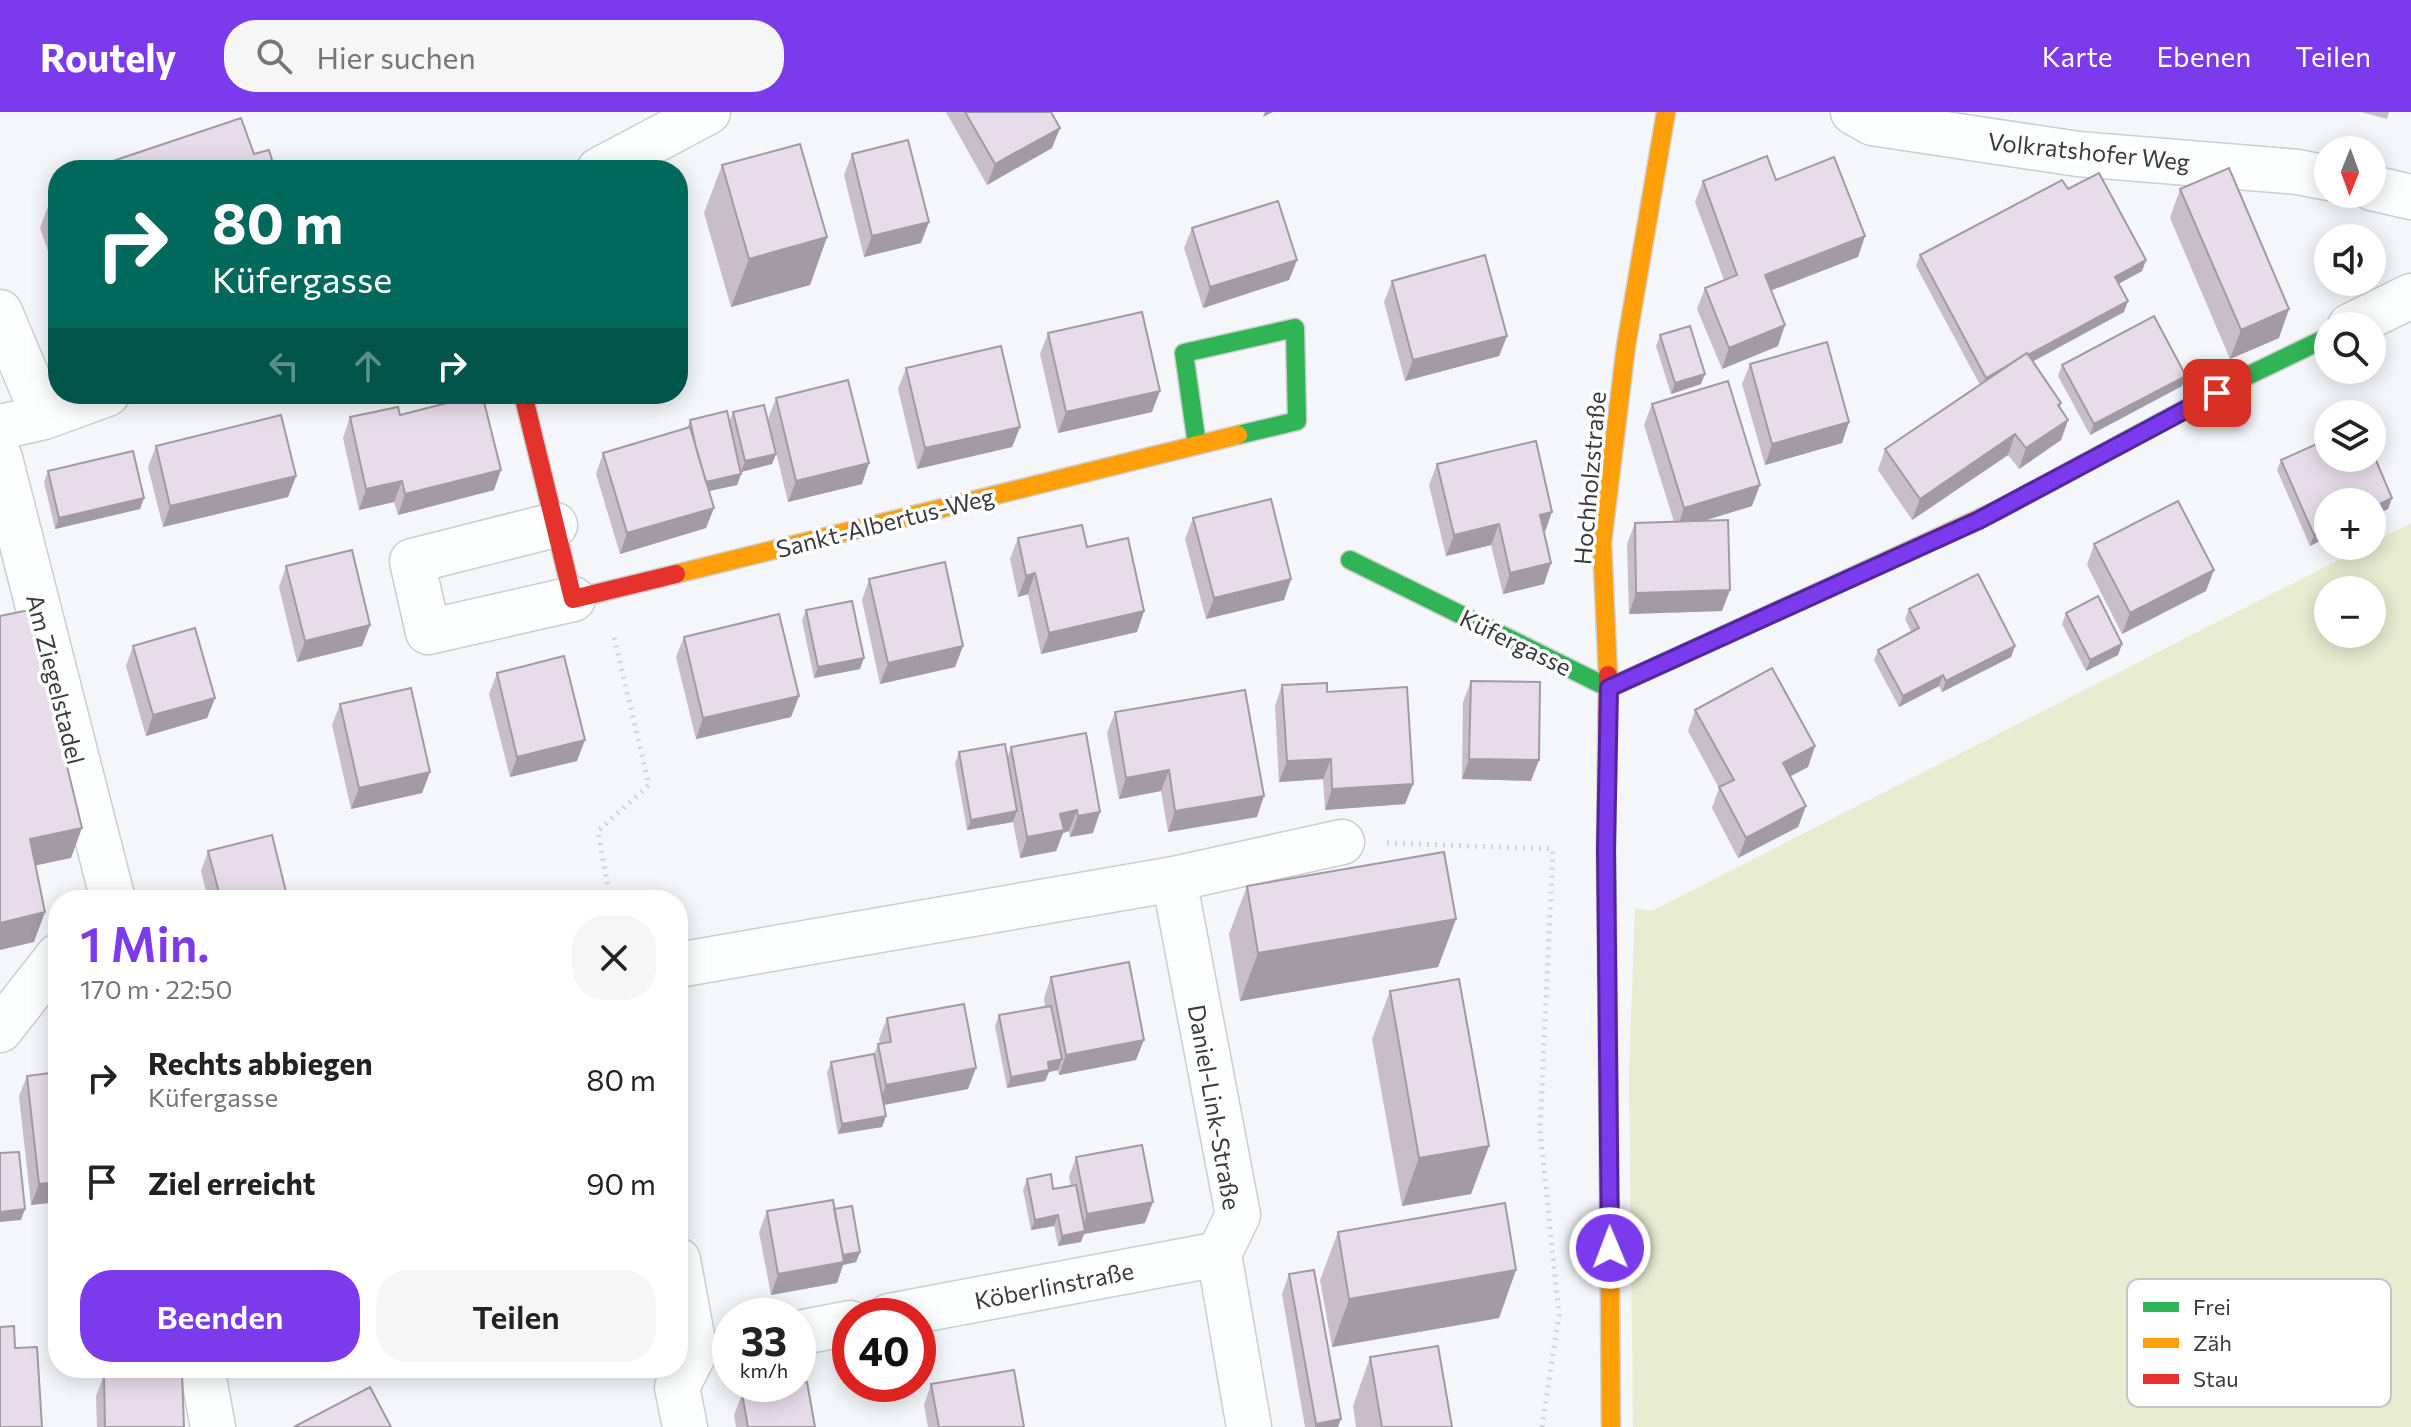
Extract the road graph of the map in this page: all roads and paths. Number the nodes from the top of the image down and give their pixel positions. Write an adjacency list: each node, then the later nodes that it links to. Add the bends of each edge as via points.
1 (708, 112): 4 (street)
2 (1666, 112): 21 (street, Hochholzstraße, via 1626,346 1602,543)
3 (1853, 112): 5 (street, Volkratshofer Weg, via 1872,123 2078,154)
4 (618, 160)
5 (2314, 175)
6 (2386, 191): 7 (street)
7 (2411, 197)
8 (2411, 296): 10 (street)
9 (0, 312): 14 (street)
10 (2378, 312)
11 (2314, 344): 21 (street, via 1979,520)
12 (80, 404): 14 (street)
13 (525, 404): 18 (street)
14 (44, 417): 15 (street)
15 (0, 427)
16 (1197, 445): 16 (street, Sankt-Albertus-Weg, via 1184,353 1295,328 1297,421); 20 (street, Sankt-Albertus-Weg)
17 (0, 458): 26 (street, Am Ziegelstadel)
18 (555, 525): 20 (street); 20 (street, Sankt-Albertus-Weg, via 412,561 428,632)
19 (1350, 560): 21 (street, Küfergasse)
20 (588, 595): 27 (path, via 649,785 598,831)
21 (1609, 688): 24 (street, Hochholzstraße)
22 (1342, 842): 23 (path); 25 (street)
23 (1553, 849): 24 (path); 41 (path, via 1540,1130 1559,1315)
24 (1606, 849): 42 (street, Hochholzstraße)
25 (1174, 879): 28 (street); 31 (street, Daniel-Link-Straße, via 1238,1215)
26 (110, 890)
27 (608, 890)
28 (688, 963)
29 (48, 969): 30 (street)
30 (0, 1030)
31 (1219, 1254): 33 (street, Köberlinstraße); 40 (street)
32 (688, 1286): 34 (street)
33 (936, 1307)
34 (712, 1349): 35 (street)
35 (688, 1375)
36 (204, 1378): 38 (street)
37 (685, 1378): 39 (street, via 677,1387)
38 (213, 1427)
39 (685, 1427)
40 (1249, 1427)
41 (1542, 1427)
42 (1611, 1427)

